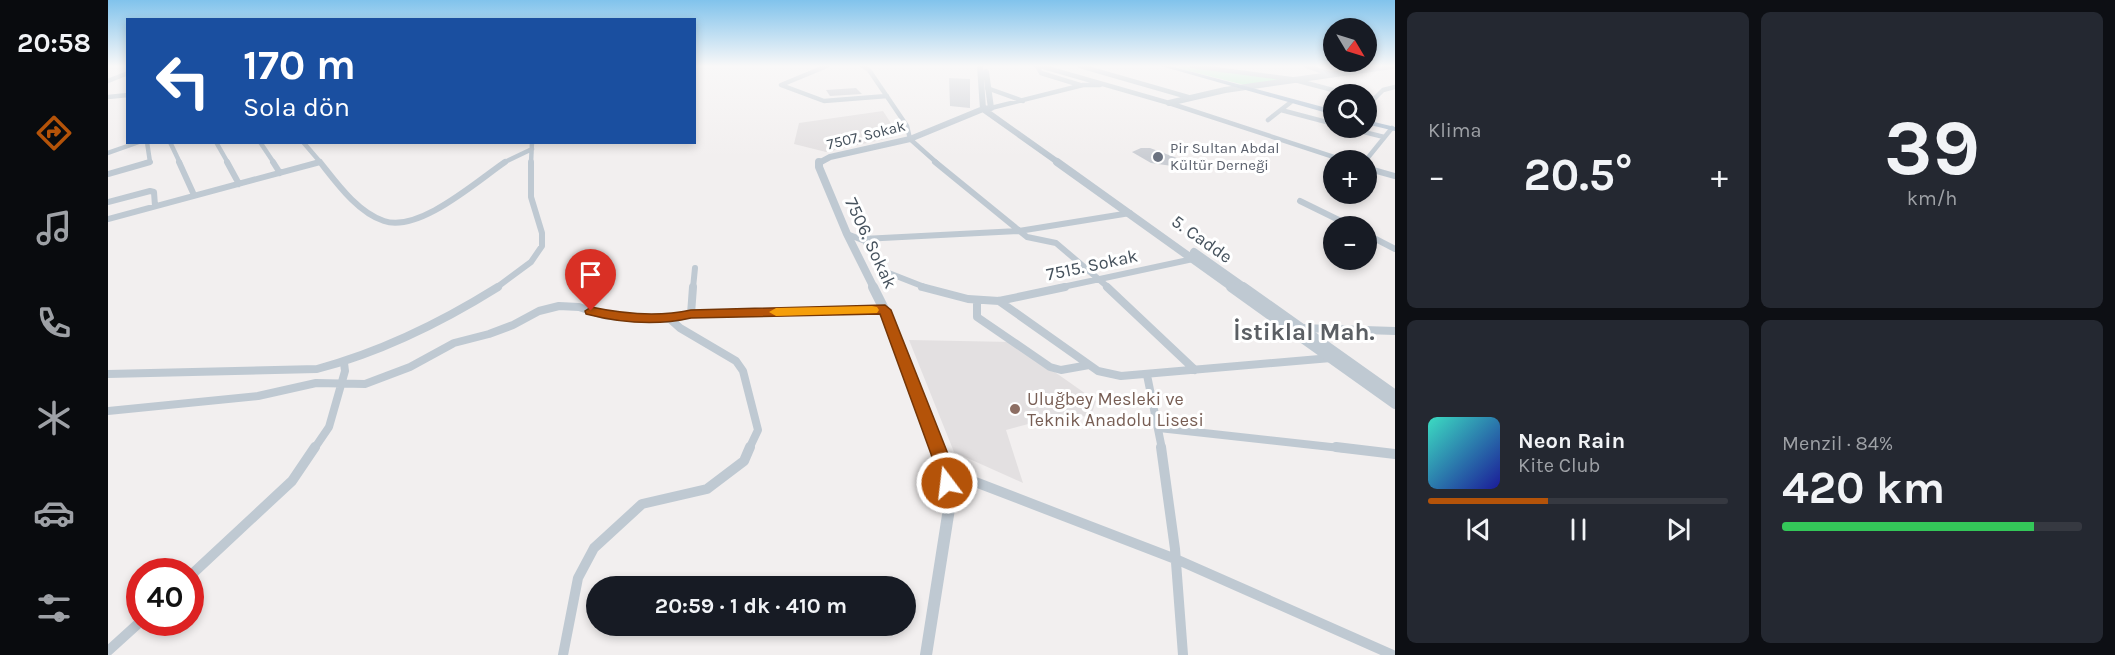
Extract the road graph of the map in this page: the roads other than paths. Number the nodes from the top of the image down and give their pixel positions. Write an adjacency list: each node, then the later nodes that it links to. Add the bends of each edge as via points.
1 (887, 96): 23 (street, via 907,126)
2 (812, 97): 3 (street, via 824,101)
3 (880, 97)
4 (981, 97): 14 (street, via 981,105)
5 (987, 97): 14 (street)
6 (1011, 97): 11 (street)
7 (1040, 97): 11 (street)
8 (1146, 97): 13 (street)
9 (1188, 97): 13 (street)
10 (1274, 97): 12 (main road)
11 (1024, 101): 14 (street)
12 (1291, 102): 15 (street); 16 (main road)
13 (1169, 103): 33 (street)
14 (987, 109): 23 (street, 7507. Sokak); 45 (street); 61 (street, 5. Cadde)
15 (1281, 110): 17 (street); 18 (street)
16 (1323, 110)
17 (1268, 120)
18 (1323, 121)
19 (1377, 125): 20 (main road)
20 (1393, 129): 22 (street)
21 (1377, 135): 22 (street)
22 (1384, 137): 31 (street)
23 (910, 139): 34 (street, 7507. Sokak); 48 (street)
24 (133, 144): 32 (street)
25 (147, 144): 38 (street, via 150,162)
26 (171, 144): 41 (street)
27 (217, 144): 40 (street)
28 (261, 144): 37 (street)
29 (305, 144): 35 (street)
30 (532, 146): 35 (street, via 439,206 397,223 387,222 367,210 340,188); 68 (street, via 531,197 543,237 534,259 506,282)
31 (1374, 150)
32 (108, 153)
33 (1323, 153)
34 (823, 160): 49 (street, 7506. Sokak, via 819,167)
35 (320, 162): 37 (street)
36 (1377, 171): 39 (street)
37 (280, 173): 40 (street)
38 (108, 174)
39 (1395, 176)
40 (239, 184): 41 (street)
41 (194, 195): 44 (street)
42 (1300, 201): 46 (street)
43 (108, 202): 44 (street, via 150,191 154,192)
44 (155, 206): 47 (street)
45 (1130, 213): 48 (street); 53 (street)
46 (1331, 216)
47 (108, 219)
48 (1019, 231): 50 (street); 55 (street, via 1027,237 1056,243)
49 (847, 234): 50 (street); 58 (street, 7506. Sokak)
50 (863, 239): 56 (street, 7515. Sokak, via 881,270 957,298)
51 (1377, 240): 52 (street)
52 (1395, 249)
53 (1193, 259): 55 (street, 7515. Sokak); 64 (street)
54 (695, 268): 59 (street)
55 (1098, 278): 57 (street, 7515. Sokak); 66 (street)
56 (977, 301): 57 (street, 7515. Sokak); 65 (street, via 977,317 1050,367 1061,370)
57 (999, 301): 65 (street)
58 (885, 310): 59 (street); 75 (street, 7506. Sokak)
59 (691, 314): 60 (street)
60 (670, 319): 68 (street, via 603,315 579,307 559,306 539,310 489,334 454,343 381,379 346,385); 80 (street, via 736,361 743,371 758,430 744,461 707,489 642,504 594,548 578,578)
61 (1300, 328): 62 (street); 63 (street, 5. Cadde)
62 (1395, 331)
63 (1342, 356): 64 (street); 70 (street, 5. Cadde)
64 (1328, 358): 66 (street); 71 (street)
65 (1089, 365): 69 (street, via 1121,376)
66 (1195, 370): 69 (street)
67 (108, 374): 68 (street, via 317,369)
68 (343, 374): 72 (street, via 258,396); 77 (street, via 329,427 292,482)
69 (1147, 375): 73 (street)
70 (1395, 395)
71 (1395, 404)
72 (108, 411)
73 (1159, 428): 74 (street); 76 (street)
74 (1395, 454)
75 (944, 470): 76 (street); 81 (street, 7506. Sokak, via 951,496)
76 (1178, 560): 82 (street); 83 (street)
77 (204, 563)
78 (126, 635): 79 (street)
79 (108, 651)
80 (563, 655)
81 (926, 655)
82 (1183, 655)
83 (1393, 655)

